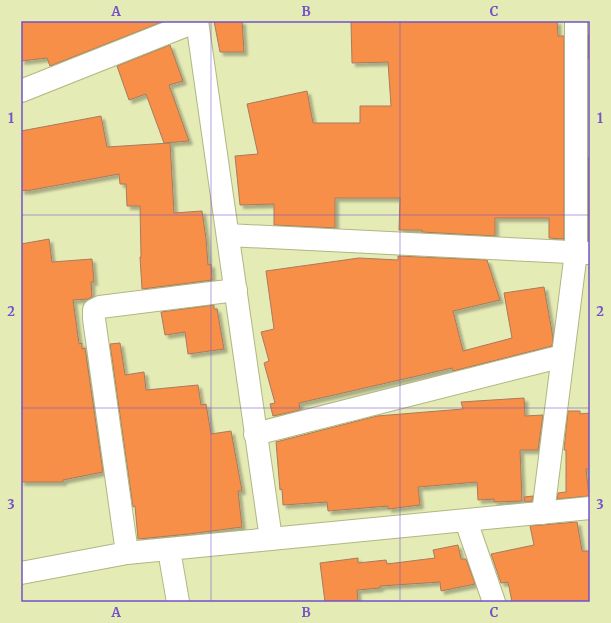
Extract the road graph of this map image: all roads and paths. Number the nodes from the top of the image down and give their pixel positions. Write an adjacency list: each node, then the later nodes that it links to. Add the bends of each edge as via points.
1 (197, 21): 3 (street); 4 (street)
2 (576, 21): 5 (street)
3 (21, 91)
4 (228, 235): 5 (street); 6 (street)
5 (583, 253): 7 (street)
6 (236, 290): 8 (street); 14 (street, via 100,307 94,310)
7 (563, 356): 8 (street); 10 (street)
8 (256, 434): 12 (street)
9 (590, 508): 10 (street)
10 (543, 513): 11 (street)
11 (466, 521): 12 (street); 17 (street)
12 (270, 539): 13 (street)
13 (169, 550): 14 (street); 16 (street)
14 (127, 553): 15 (street)
15 (21, 572)
16 (178, 602)
17 (494, 602)

